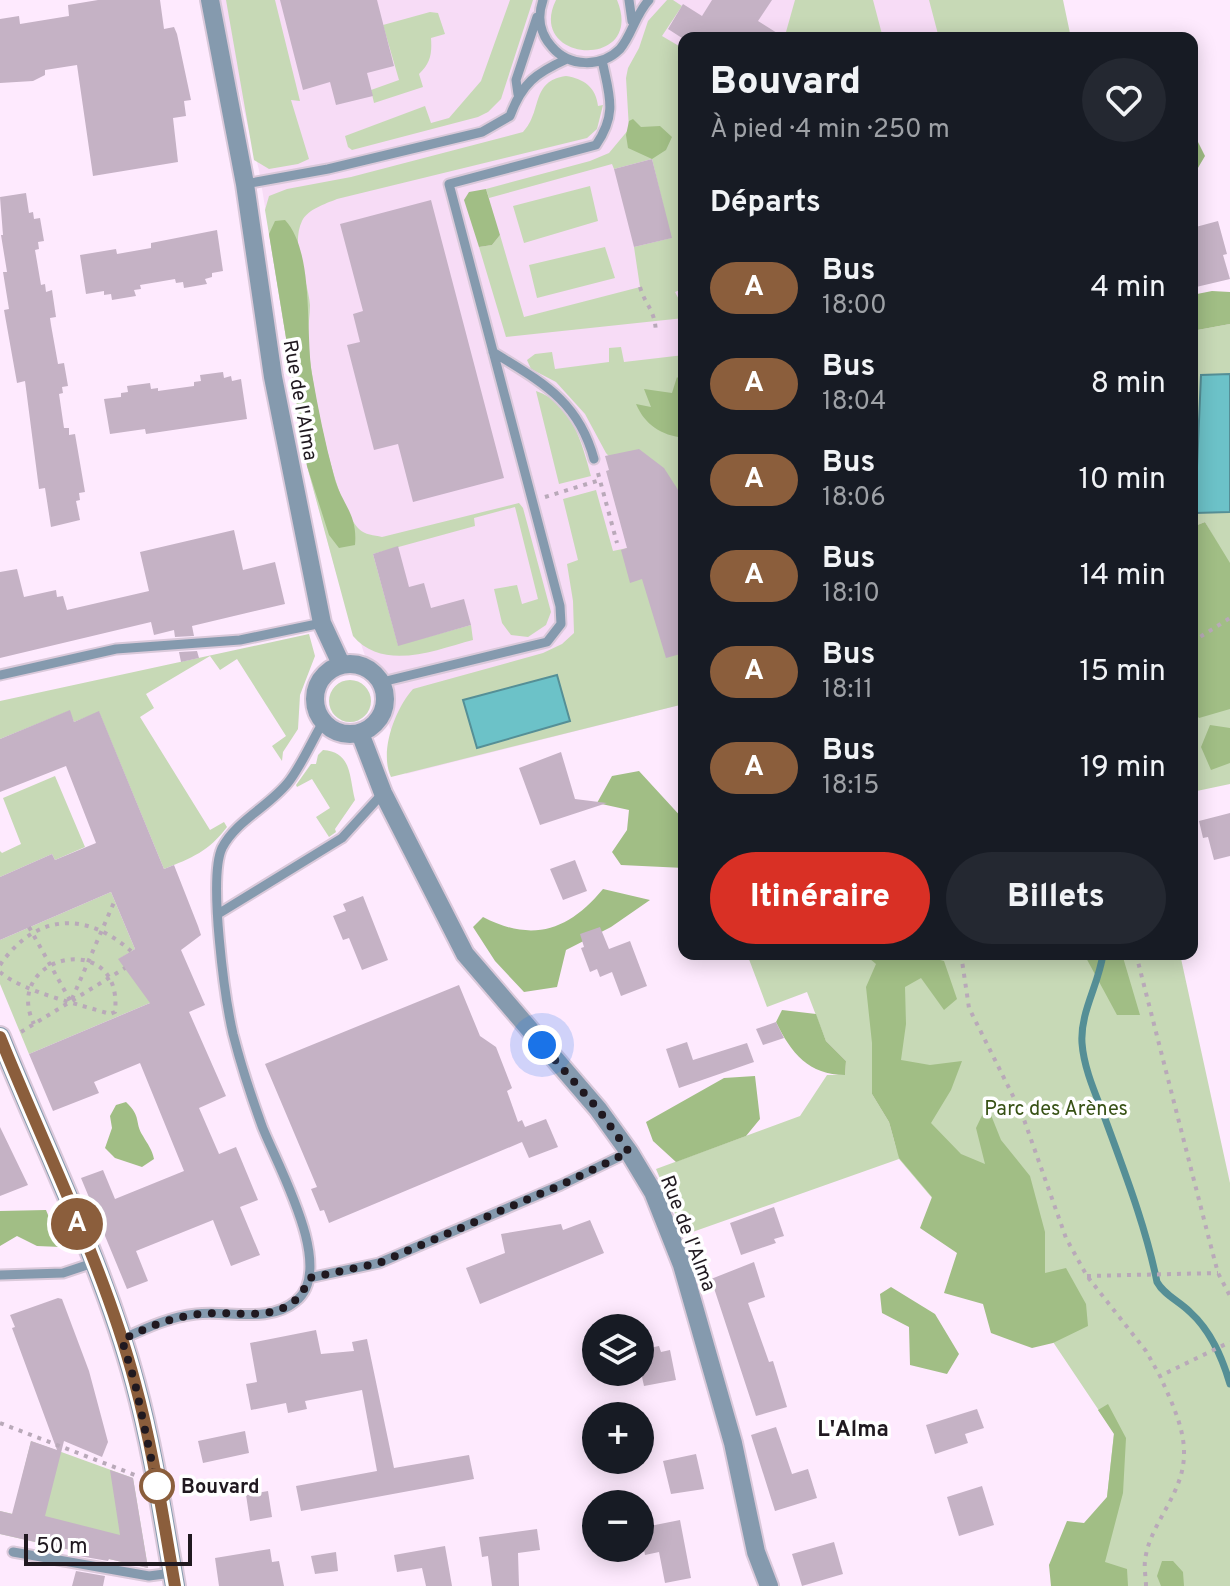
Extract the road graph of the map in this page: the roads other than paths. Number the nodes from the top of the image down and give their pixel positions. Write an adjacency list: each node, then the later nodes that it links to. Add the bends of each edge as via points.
1 (210, 0): 9 (street, Rue de l'Alma)
2 (629, 0): 5 (lane)
3 (649, 0): 5 (lane)
4 (541, 5): 6 (lane, via 545,40); 8 (lane, via 516,80)
5 (632, 25): 7 (lane, via 619,49)
6 (567, 59): 7 (lane); 8 (lane, via 544,70)
7 (602, 60): 10 (lane, via 611,103 608,128 596,145 449,184)
8 (518, 94): 9 (lane, via 510,116 482,132)
9 (245, 184): 12 (street, Rue de l'Alma, via 273,377)
10 (493, 352): 11 (lane, via 544,384 570,408 588,435); 15 (lane, via 561,624 547,642)
11 (594, 459)
12 (322, 623): 13 (street, Rue de l'Alma); 14 (lane, via 240,640 116,649)
13 (341, 664): 15 (street, via 365,666); 16 (street, via 330,669 316,688)
14 (0, 675)
15 (382, 682): 17 (street, via 383,713)
16 (323, 722): 17 (street, via 340,733); 19 (lane, via 291,779 223,847 216,868)
17 (360, 733): 18 (street, Rue de l'Alma)
18 (383, 793): 19 (lane, via 342,838); 21 (street, Rue de l'Alma, via 465,954)
19 (218, 914): 24 (lane, via 233,1032 262,1127 296,1203)
20 (1, 1039): 22 (street)
21 (629, 1152): 24 (lane, via 379,1263); 28 (street, Rue de l'Alma, via 653,1192 682,1265)
22 (93, 1263): 23 (lane, via 63,1273); 25 (street)
23 (0, 1275)
24 (309, 1278): 25 (lane, via 297,1301 282,1309 196,1314 155,1323)
25 (122, 1340): 27 (street)
26 (13, 1552): 27 (lane)
27 (174, 1579)
28 (769, 1586)

